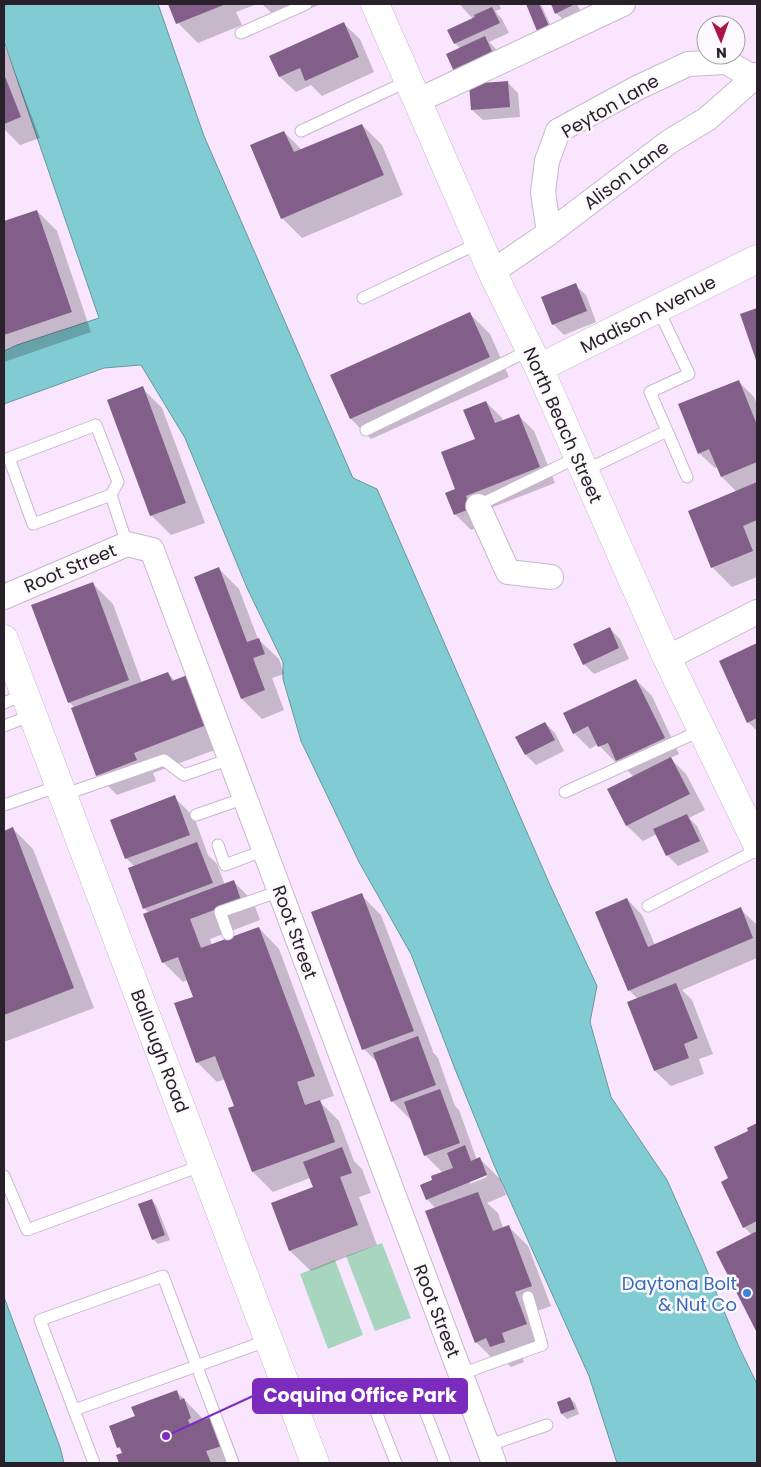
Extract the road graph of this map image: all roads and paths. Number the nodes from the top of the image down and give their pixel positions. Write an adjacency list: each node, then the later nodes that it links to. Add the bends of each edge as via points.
1 (306, 4): 4 (lane)
2 (374, 4): 6 (street, North Beach Street)
3 (623, 4): 6 (street)
4 (241, 32)
5 (757, 75): 8 (street, Alison Lane, via 707,119 670,142); 8 (street, Peyton Lane, via 753,77 726,62 688,64 558,131 547,161 543,192)
6 (413, 91): 7 (lane); 9 (street, North Beach Street)
7 (301, 131)
8 (549, 233): 11 (street, Alison Lane)
9 (479, 243): 11 (street, North Beach Street); 12 (lane)
10 (757, 259): 13 (street, Madison Avenue)
11 (492, 272): 14 (street, North Beach Street)
12 (363, 298)
13 (658, 309): 14 (street, Madison Avenue); 16 (lane, via 689,374 650,392)
14 (534, 359): 15 (lane); 17 (street, North Beach Street)
15 (366, 430)
16 (667, 431): 17 (lane); 18 (lane)
17 (581, 464): 20 (lane); 26 (street, North Beach Street)
18 (688, 476)
19 (111, 495): 19 (lane, via 34,524 9,458 96,425 118,482); 21 (lane)
20 (476, 507): 22 (street, via 508,572)
21 (127, 544): 23 (street, Root Street); 30 (street, Root Street, via 152,550)
22 (550, 577)
23 (4, 597)
24 (757, 612): 26 (street)
25 (4, 639): 27 (street, Ballough Road)
26 (667, 658): 29 (street, North Beach Street)
27 (20, 704): 28 (lane); 31 (street, Ballough Road)
28 (4, 726)
29 (702, 730): 32 (lane); 36 (street, North Beach Street)
30 (230, 759): 31 (lane, via 184,775 164,760); 33 (street, Root Street)
31 (61, 790): 34 (lane); 43 (street, Ballough Road)
32 (565, 792)
33 (245, 798): 35 (lane); 38 (street, Root Street)
34 (4, 805)
35 (196, 815)
36 (757, 844)
37 (218, 845): 38 (lane, via 225,865)
38 (265, 850): 40 (street, Root Street)
39 (757, 850): 41 (lane)
40 (280, 891): 42 (lane, via 220,912); 48 (street, Root Street)
41 (648, 906)
42 (228, 934)
43 (203, 1165): 44 (lane, via 27,1230); 46 (street, Ballough Road)
44 (4, 1176)
45 (528, 1297): 48 (lane, via 542,1345)
46 (269, 1340): 47 (lane); 54 (street, Ballough Road)
47 (197, 1366): 49 (lane); 49 (lane, via 164,1276 40,1320); 53 (lane)
48 (460, 1374): 51 (street, Root Street)
49 (74, 1410): 52 (lane)
50 (547, 1425): 51 (lane)
51 (491, 1454)
52 (94, 1463)
53 (233, 1463)
54 (315, 1463)
55 (396, 1463): 56 (lane, via 373,1404 416,1387)
56 (444, 1463)

